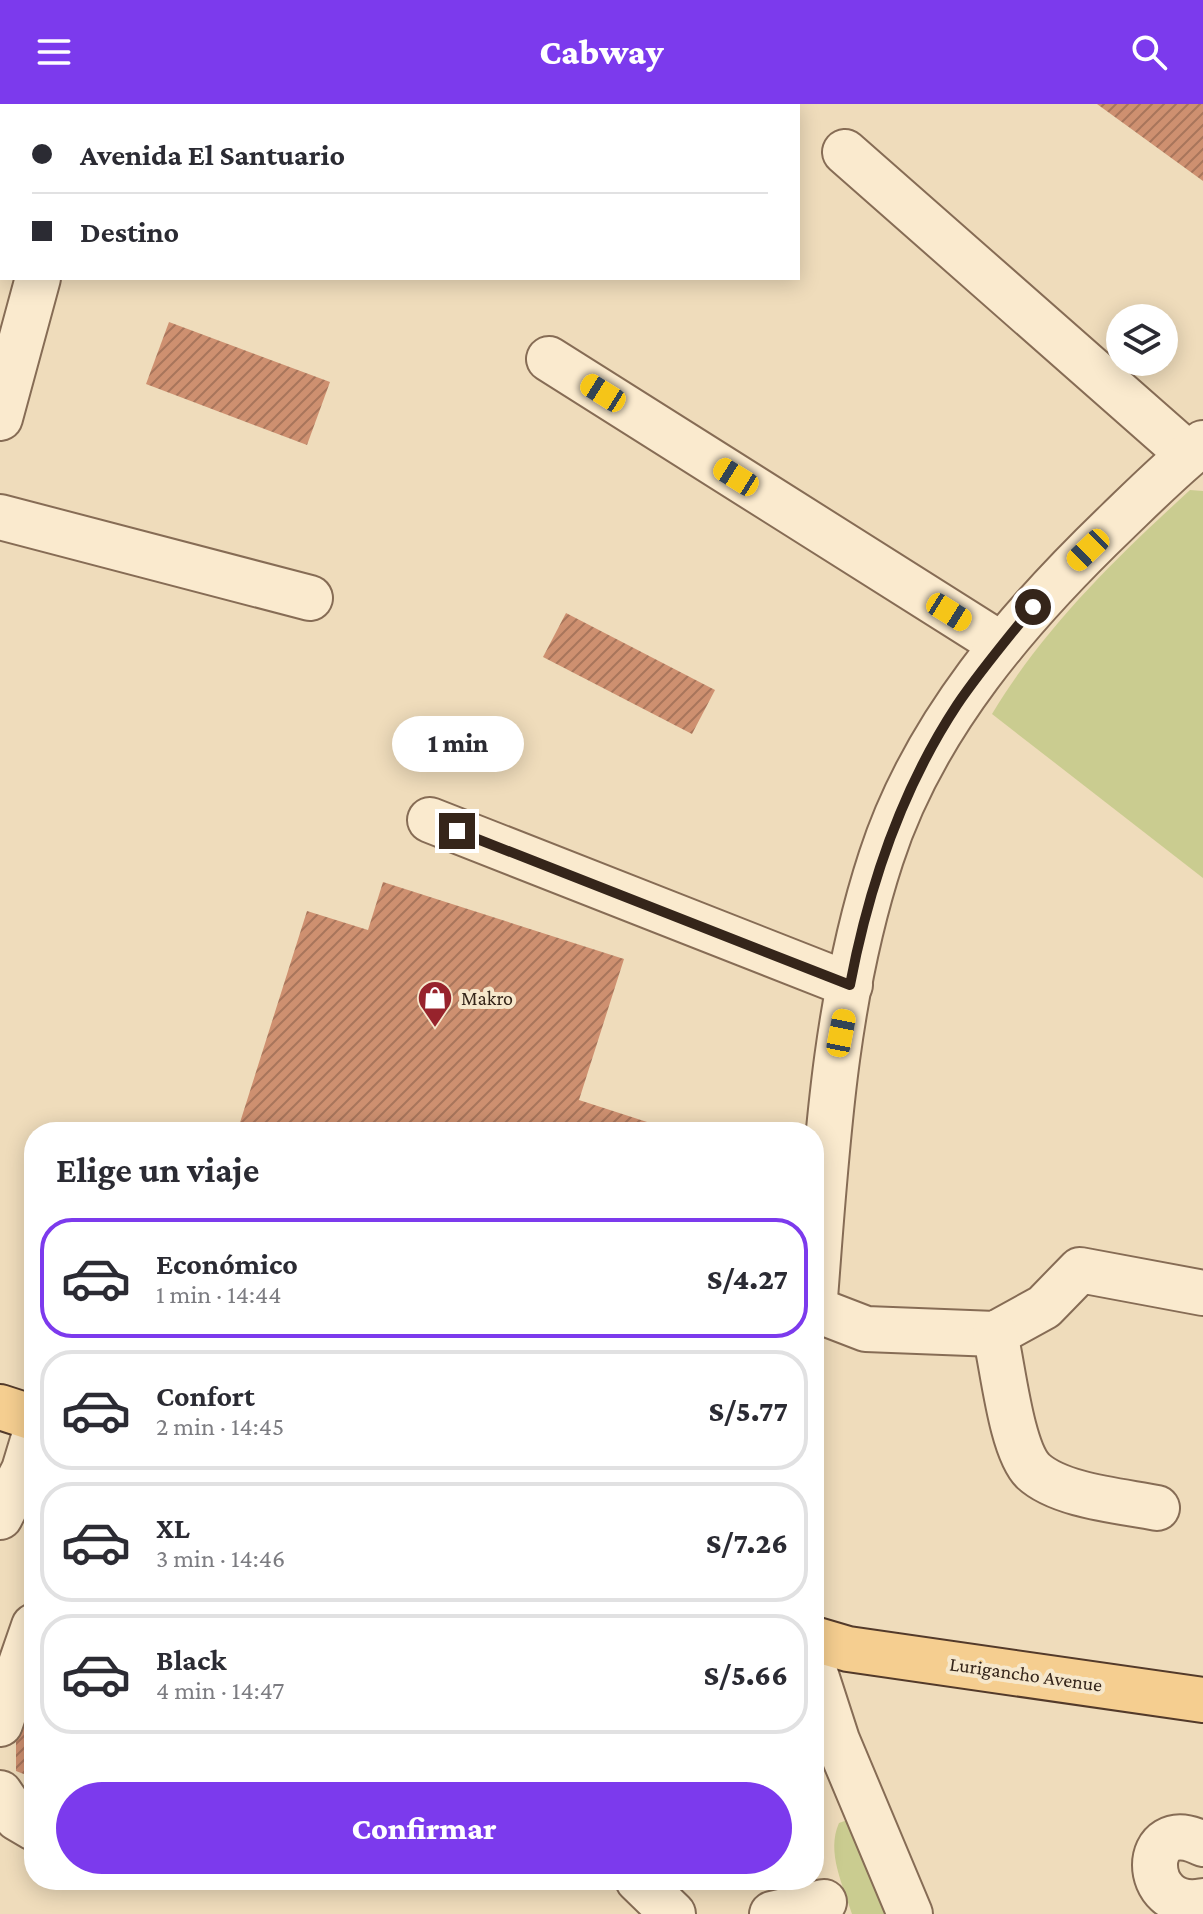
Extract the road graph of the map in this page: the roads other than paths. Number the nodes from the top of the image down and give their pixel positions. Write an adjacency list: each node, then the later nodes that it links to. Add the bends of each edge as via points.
1 (845, 152): 5 (street)
2 (37, 280): 4 (street)
3 (549, 359): 8 (street)
4 (0, 418)
5 (1198, 449): 8 (street, via 1048,588)
6 (0, 517): 7 (street)
7 (310, 598)
8 (1002, 645): 10 (street, via 957,705 915,777 881,856)
9 (430, 820): 10 (street)
10 (850, 985): 11 (street, via 832,1081)
11 (824, 1183)
12 (1203, 1293): 14 (street, via 1080,1270 1044,1307)
13 (824, 1314): 14 (street, via 866,1329)
14 (995, 1334): 18 (street, via 1014,1435 1033,1471 1074,1492)
15 (0, 1407): 16 (main road)
16 (24, 1434)
17 (24, 1470): 19 (street)
18 (1157, 1508)
19 (0, 1517)
20 (824, 1653): 23 (main road, Lurigancho Avenue)
21 (24, 1655): 24 (street)
22 (824, 1665): 33 (street, via 837,1740)
23 (1203, 1700)
24 (0, 1724)
25 (0, 1793): 26 (street)
26 (24, 1822)
27 (1203, 1844): 30 (street, via 1189,1839 1168,1844 1153,1872 1159,1893 1167,1900 1188,1906)
28 (648, 1890): 31 (street)
29 (822, 1896): 32 (street)
30 (1203, 1901)
31 (673, 1914)
32 (772, 1914)
33 (910, 1914)

